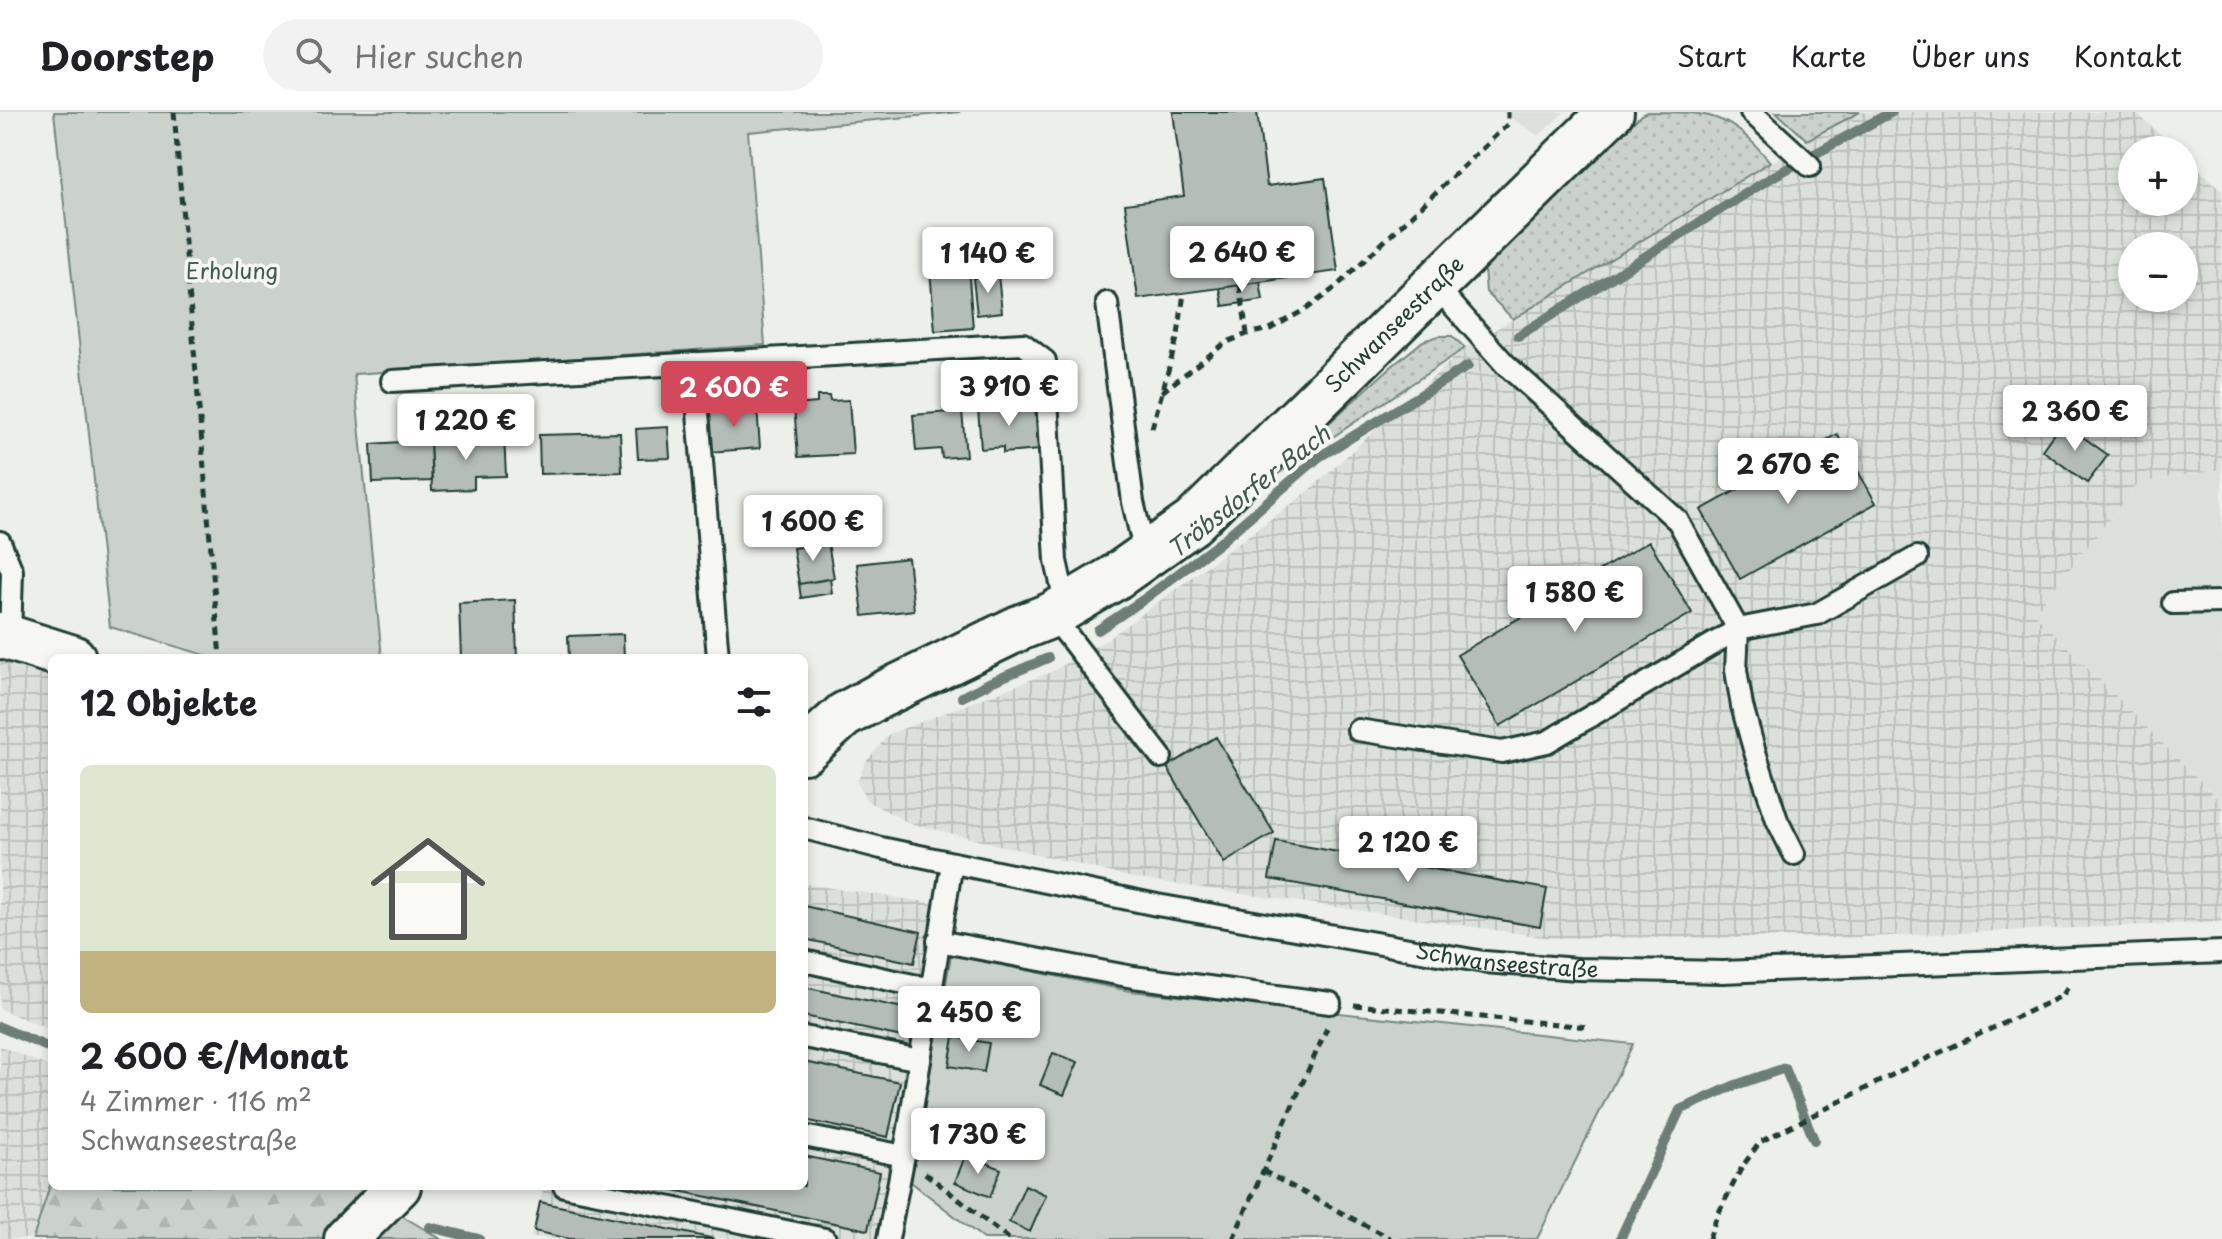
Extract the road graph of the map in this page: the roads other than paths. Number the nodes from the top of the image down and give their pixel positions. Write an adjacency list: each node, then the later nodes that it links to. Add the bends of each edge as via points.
1 (1611, 112): 4 (street, Schwanseestraße)
2 (1751, 112): 3 (lane)
3 (1810, 166)
4 (1435, 285): 9 (street, Schwanseestraße, via 1193,522); 14 (lane, via 1505,364 1678,521)
5 (1107, 303): 9 (lane, via 1133,502)
6 (694, 363): 7 (lane); 13 (lane, via 1023,344 1045,361); 17 (lane)
7 (392, 381)
8 (0, 542): 15 (lane, via 12,571)
9 (1150, 554): 13 (street, Schwanseestraße)
10 (1917, 557): 14 (lane, via 1817,614)
11 (2222, 602): 12 (lane)
12 (2173, 603)
13 (1061, 609): 19 (street, Schwanseestraße, via 844,715); 20 (lane)
14 (1738, 629): 18 (lane, via 1547,742 1502,752); 22 (lane, via 1736,670 1742,706 1777,820)
15 (5, 637): 16 (street)
16 (60, 654)
17 (718, 654)
18 (1358, 730)
19 (808, 747)
20 (1161, 757)
21 (808, 829): 23 (lane, Schwanseestraße)
22 (1794, 854)
23 (952, 863): 24 (lane); 25 (lane, Schwanseestraße, via 1157,905 1500,963 1578,969 1723,972)
24 (938, 941): 27 (lane); 28 (lane, via 1133,977)
25 (2222, 952)
26 (808, 962): 27 (lane)
27 (931, 989): 30 (lane)
28 (1330, 1003)
29 (808, 1038): 30 (lane)
30 (920, 1060): 32 (lane)
31 (808, 1137): 32 (lane)
32 (904, 1156): 37 (lane)
33 (395, 1190): 35 (street)
34 (584, 1190): 36 (lane)
35 (346, 1239)
36 (825, 1239)
37 (888, 1239)

